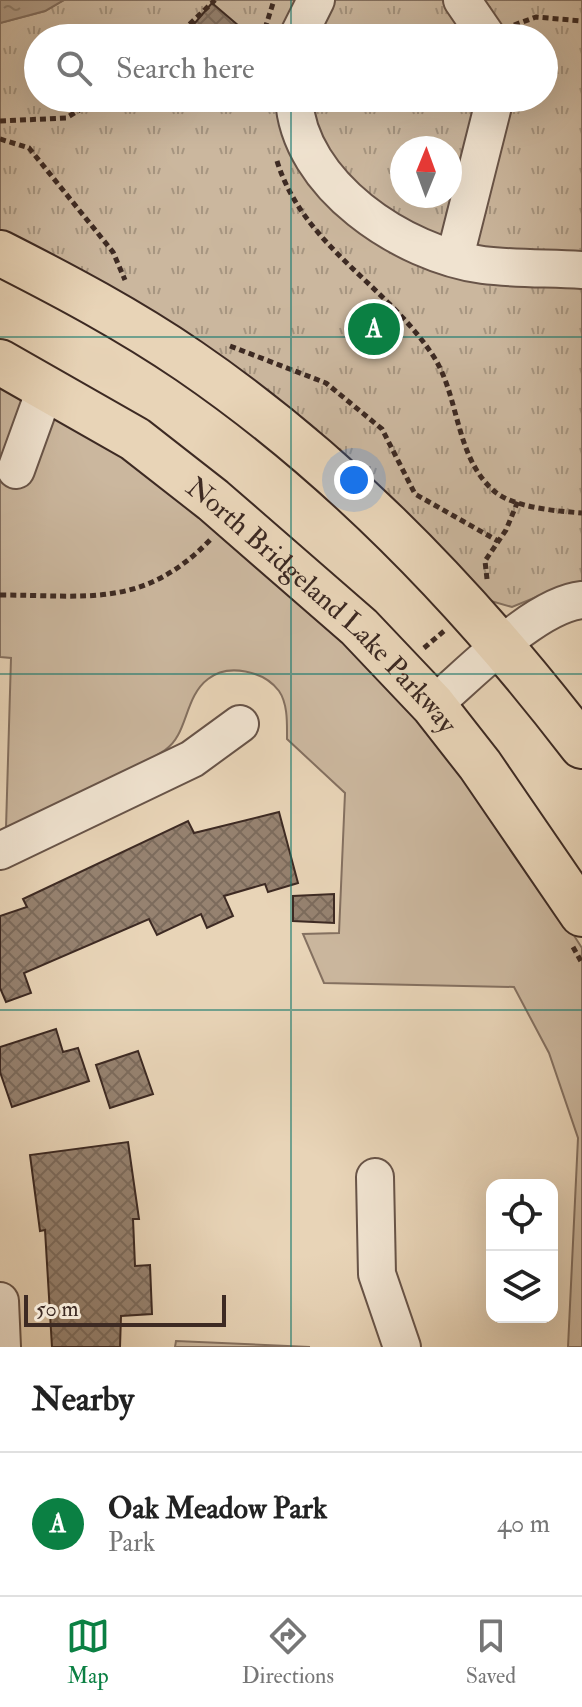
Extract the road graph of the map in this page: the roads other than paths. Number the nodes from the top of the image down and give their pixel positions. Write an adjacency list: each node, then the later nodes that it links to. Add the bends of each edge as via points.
1 (316, 0): 3 (street)
2 (462, 0): 4 (street)
3 (304, 24)
4 (479, 24)
5 (297, 112): 8 (street, via 304,148 335,187 377,224)
6 (491, 112): 8 (street)
7 (0, 253): 14 (main road, via 188,360 264,416 366,506)
8 (455, 257): 9 (street, via 481,265)
9 (582, 270)
10 (0, 362): 11 (main road, North Bridgeland Lake Parkway)
11 (46, 387): 12 (street); 15 (main road, North Bridgeland Lake Parkway, via 135,439 232,517 359,627)
12 (12, 460)
13 (582, 600): 14 (street, via 563,602 540,614)
14 (504, 646): 15 (street); 17 (main road)
15 (433, 705): 19 (main road, North Bridgeland Lake Parkway, via 531,836)
16 (240, 724): 18 (street, via 192,759)
17 (582, 746)
18 (0, 851)
19 (574, 925)
20 (375, 1177): 23 (street, via 377,1274)
21 (0, 1301): 22 (street)
22 (2, 1347)
23 (402, 1347)

